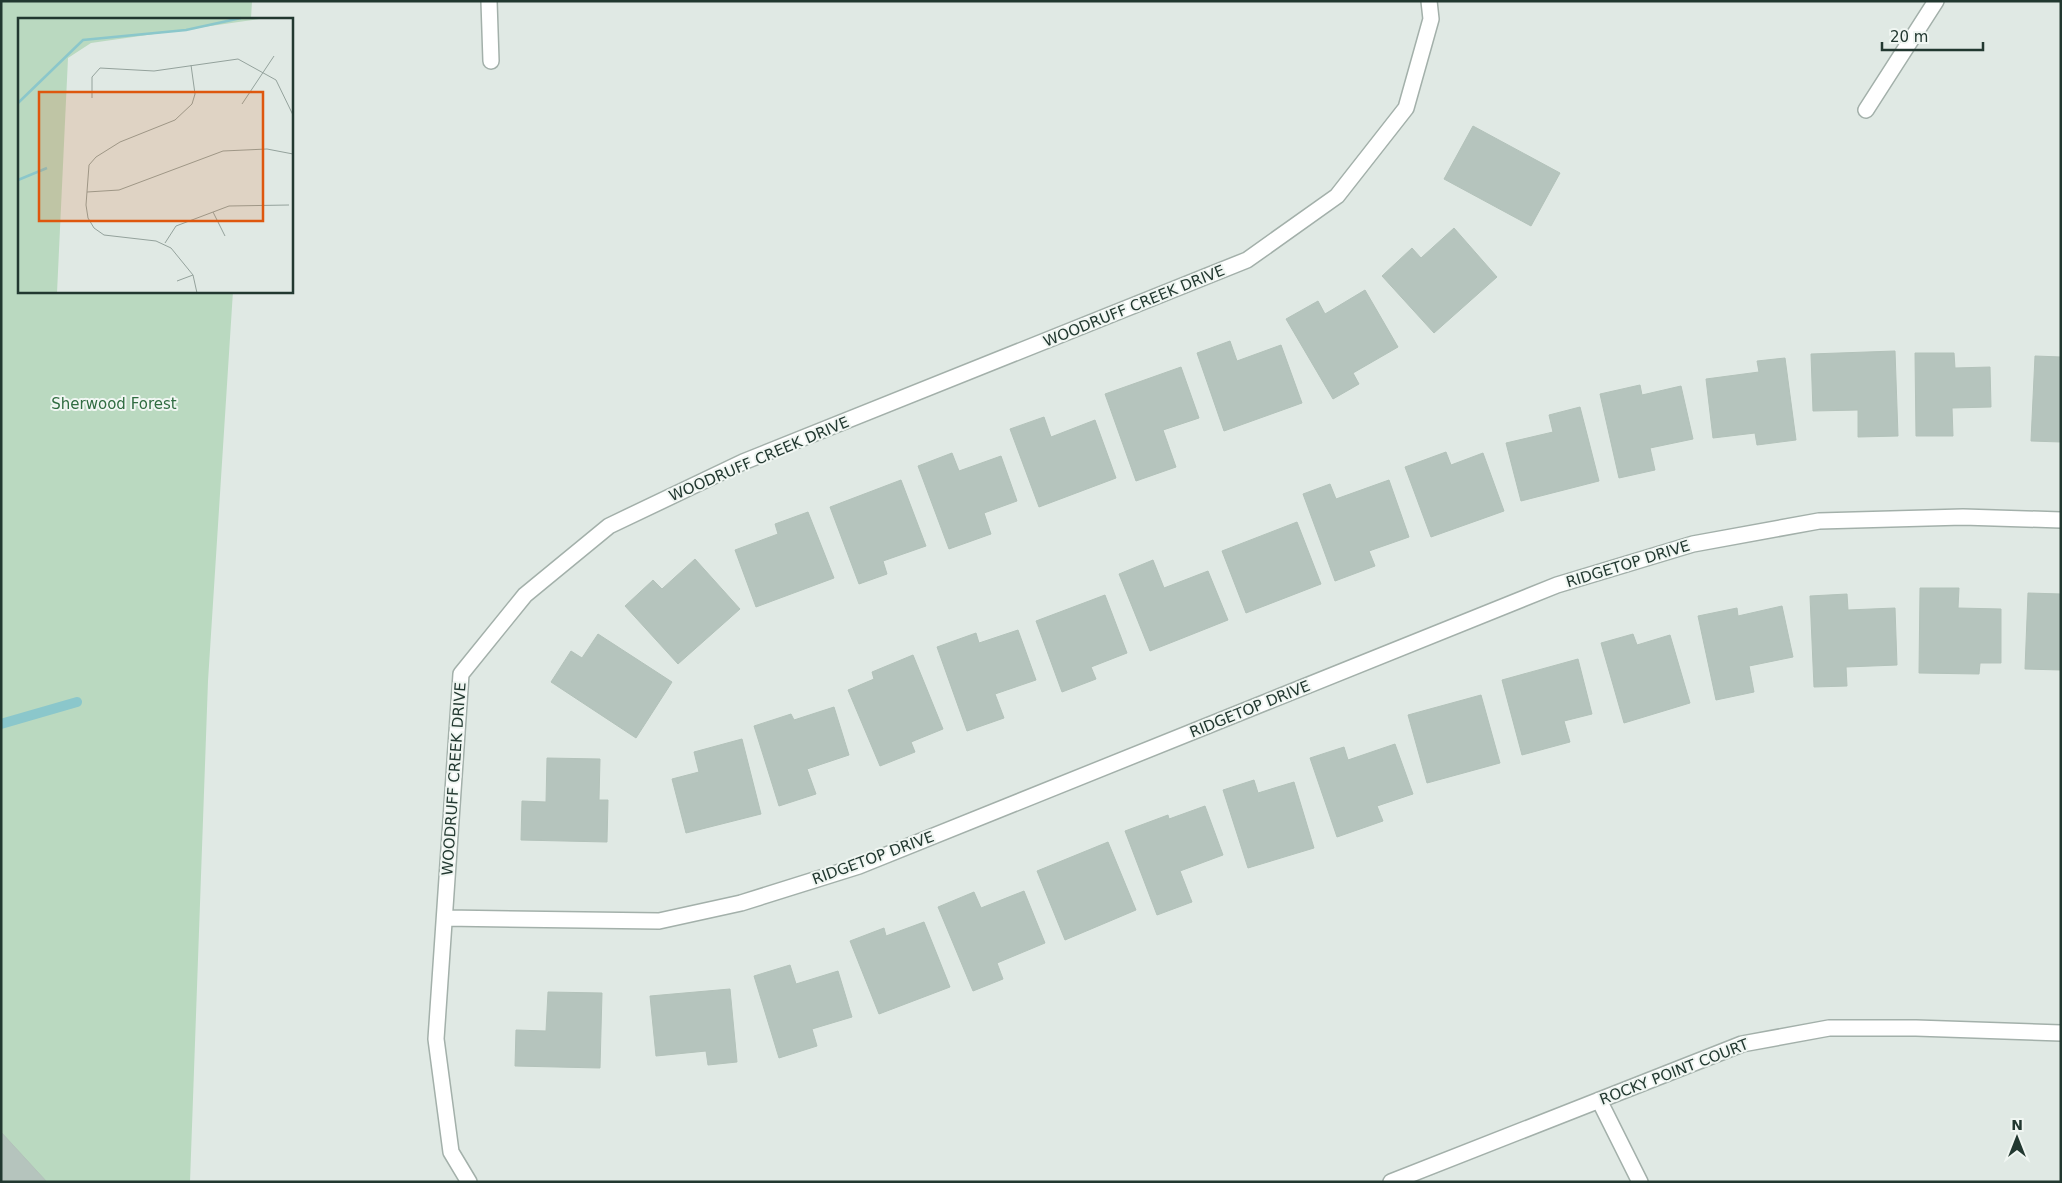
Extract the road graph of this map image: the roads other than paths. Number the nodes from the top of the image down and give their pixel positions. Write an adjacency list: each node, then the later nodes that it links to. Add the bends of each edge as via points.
1 (489, 1): 4 (street)
2 (1429, 1): 7 (street, WOODRUFF CREEK DRIVE, via 1430,19 1406,108 1337,196 1247,260 743,462 609,526 525,595 461,674)
3 (1936, 1): 5 (street)
4 (491, 61)
5 (1866, 110)
6 (2061, 520): 7 (street, RIDGETOP DRIVE, via 1963,517 1819,521 1693,544 1557,586 859,866 741,903 659,920)
7 (444, 918): 10 (street, WOODRUFF CREEK DRIVE, via 436,1038 451,1152)
8 (2061, 1033): 9 (street, ROCKY POINT COURT, via 1829,1028 1742,1044)
9 (1599, 1100): 11 (street, ROCKY POINT COURT); 12 (street)
10 (469, 1182)
11 (1391, 1182)
12 (1640, 1182)

